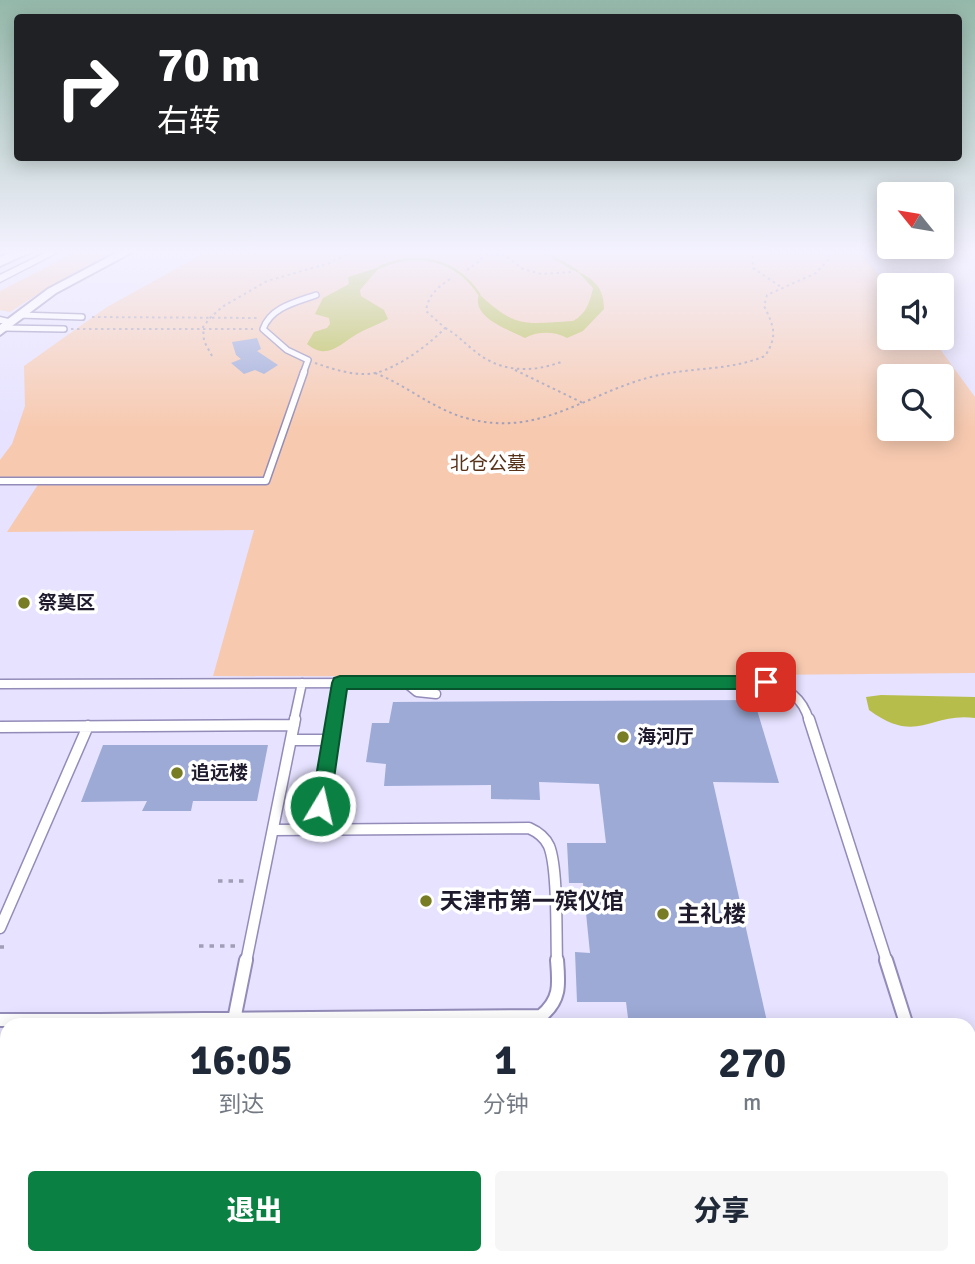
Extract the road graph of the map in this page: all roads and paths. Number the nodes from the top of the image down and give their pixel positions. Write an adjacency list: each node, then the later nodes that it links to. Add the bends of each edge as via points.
1 (28, 309): 9 (street)
2 (223, 309): 7 (path)
3 (286, 309): 8 (lane)
4 (426, 309): 10 (path)
5 (765, 309): 19 (path, via 776,335 765,356 705,371 654,376)
6 (82, 317): 7 (path); 9 (lane)
7 (209, 318): 8 (path); 13 (path)
8 (267, 318): 12 (lane)
9 (7, 323): 11 (lane)
10 (445, 328): 17 (path, via 480,356); 18 (path, via 427,347)
11 (64, 329): 13 (path)
12 (263, 329): 13 (path); 15 (lane, via 287,350)
13 (202, 330): 14 (path)
14 (212, 356)
15 (308, 360): 18 (path, via 339,371); 20 (lane, via 266,481)
16 (561, 362): 17 (path, via 530,370)
17 (509, 368): 19 (path)
18 (375, 373): 19 (path, via 476,421 531,422)
19 (585, 405)
20 (0, 481)
21 (302, 683): 22 (lane); 24 (lane); 26 (lane)
22 (340, 683): 23 (lane); 30 (lane)
23 (406, 683): 25 (lane, via 417,692); 40 (lane, via 766,682 788,690 804,704)
24 (0, 684)
25 (436, 694)
26 (294, 725): 27 (lane); 29 (lane)
27 (88, 726): 28 (lane); 35 (lane)
28 (0, 727)
29 (292, 740): 30 (lane); 32 (lane)
30 (330, 740): 31 (lane)
31 (320, 806)
32 (274, 830): 34 (lane); 39 (lane, via 529,828 548,842 559,993 552,1007 541,1016)
33 (218, 881): 34 (path)
34 (263, 881): 37 (lane)
35 (0, 928)
36 (199, 946): 37 (path)
37 (249, 946): 38 (lane)
38 (234, 1018)
39 (388, 1018)
40 (904, 1018)

